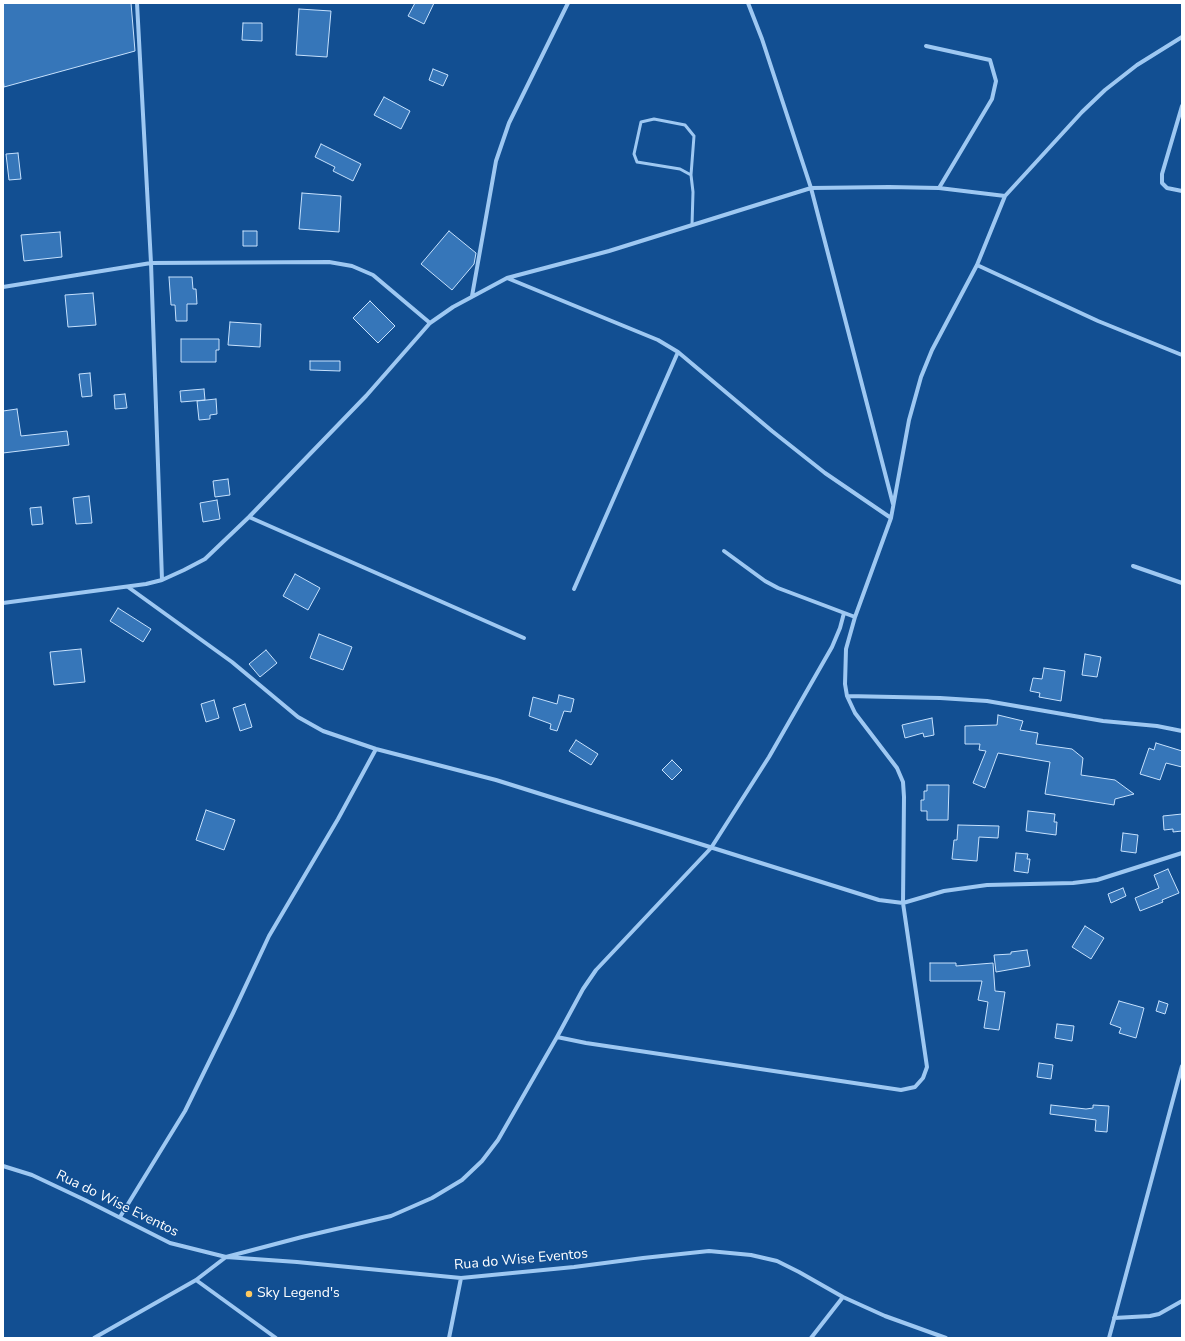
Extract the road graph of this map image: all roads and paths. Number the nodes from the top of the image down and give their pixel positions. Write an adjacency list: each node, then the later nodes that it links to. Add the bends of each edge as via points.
1 (137, 3): 13 (street)
2 (568, 3): 17 (street, via 509,124 496,161)
3 (748, 3): 8 (street)
4 (1182, 37): 11 (street, via 1137,65 1105,90)
5 (926, 46): 9 (street, via 990,60 996,81 992,99)
6 (1182, 106): 10 (street, via 1162,174 1162,183 1167,188)
7 (691, 176): 7 (lane, via 680,169 637,162 634,154 641,122 654,119 685,125 694,136); 12 (lane)
8 (811, 188): 9 (street); 12 (street); 21 (street)
9 (939, 188): 11 (street)
10 (1182, 191)
11 (1005, 196): 14 (street)
12 (692, 225): 15 (street, via 609,251)
13 (151, 263): 16 (street); 18 (street, via 329,262 352,266 373,275); 26 (street)
14 (977, 264): 20 (street, via 1098,321); 21 (street, via 921,376 909,420)
15 (506, 278): 17 (street); 19 (street, via 658,340)
16 (3, 287)
17 (472, 296): 18 (street)
18 (430, 323): 22 (street, via 366,396)
19 (678, 352): 23 (street, via 825,473); 29 (street)
20 (1182, 355)
21 (894, 506): 23 (street)
22 (249, 517): 26 (street, via 205,559); 33 (street)
23 (891, 518): 32 (street)
24 (724, 551): 31 (street, via 778,588)
25 (1132, 566): 27 (street)
26 (162, 580): 28 (street)
27 (1182, 584)
28 (127, 587): 30 (street); 36 (street, via 232,662 298,717 322,731)
29 (574, 589)
30 (3, 603)
31 (844, 613): 32 (street); 37 (street, via 828,652 768,757)
32 (855, 617): 34 (street, via 846,649)
33 (524, 638)
34 (847, 696): 35 (street, via 987,701); 39 (street, via 855,713 897,768 903,782)
35 (1182, 731)
36 (376, 749): 37 (street, via 496,780); 43 (street, via 338,819 268,936 184,1110)
37 (711, 848): 39 (street, via 879,900); 40 (street, via 596,970)
38 (1182, 853): 39 (street, via 1096,880 987,885 944,890)
39 (904, 903): 40 (street, via 927,1067 923,1078 915,1087 901,1090)
40 (557, 1037): 44 (street, via 498,1140 482,1161 462,1180 432,1198 391,1216)
41 (1182, 1066): 49 (street)
42 (3, 1166): 43 (street, Rua do Wise Eventos, via 32,1176)
43 (120, 1217): 44 (street, Rua do Wise Eventos, via 170,1243)
44 (226, 1257): 45 (street, Rua do Wise Eventos); 46 (street)
45 (461, 1278): 47 (street, Rua do Wise Eventos, via 709,1251 751,1255 777,1261); 52 (street)
46 (196, 1280): 50 (street); 51 (street)
47 (843, 1297): 53 (street); 54 (street, Rua do Wise Eventos, via 885,1316)
48 (1182, 1301): 49 (street, via 1159,1314)
49 (1114, 1318): 55 (street)
50 (94, 1338)
51 (276, 1338)
52 (448, 1338)
53 (811, 1338)
54 (946, 1338)
55 (1109, 1338)

